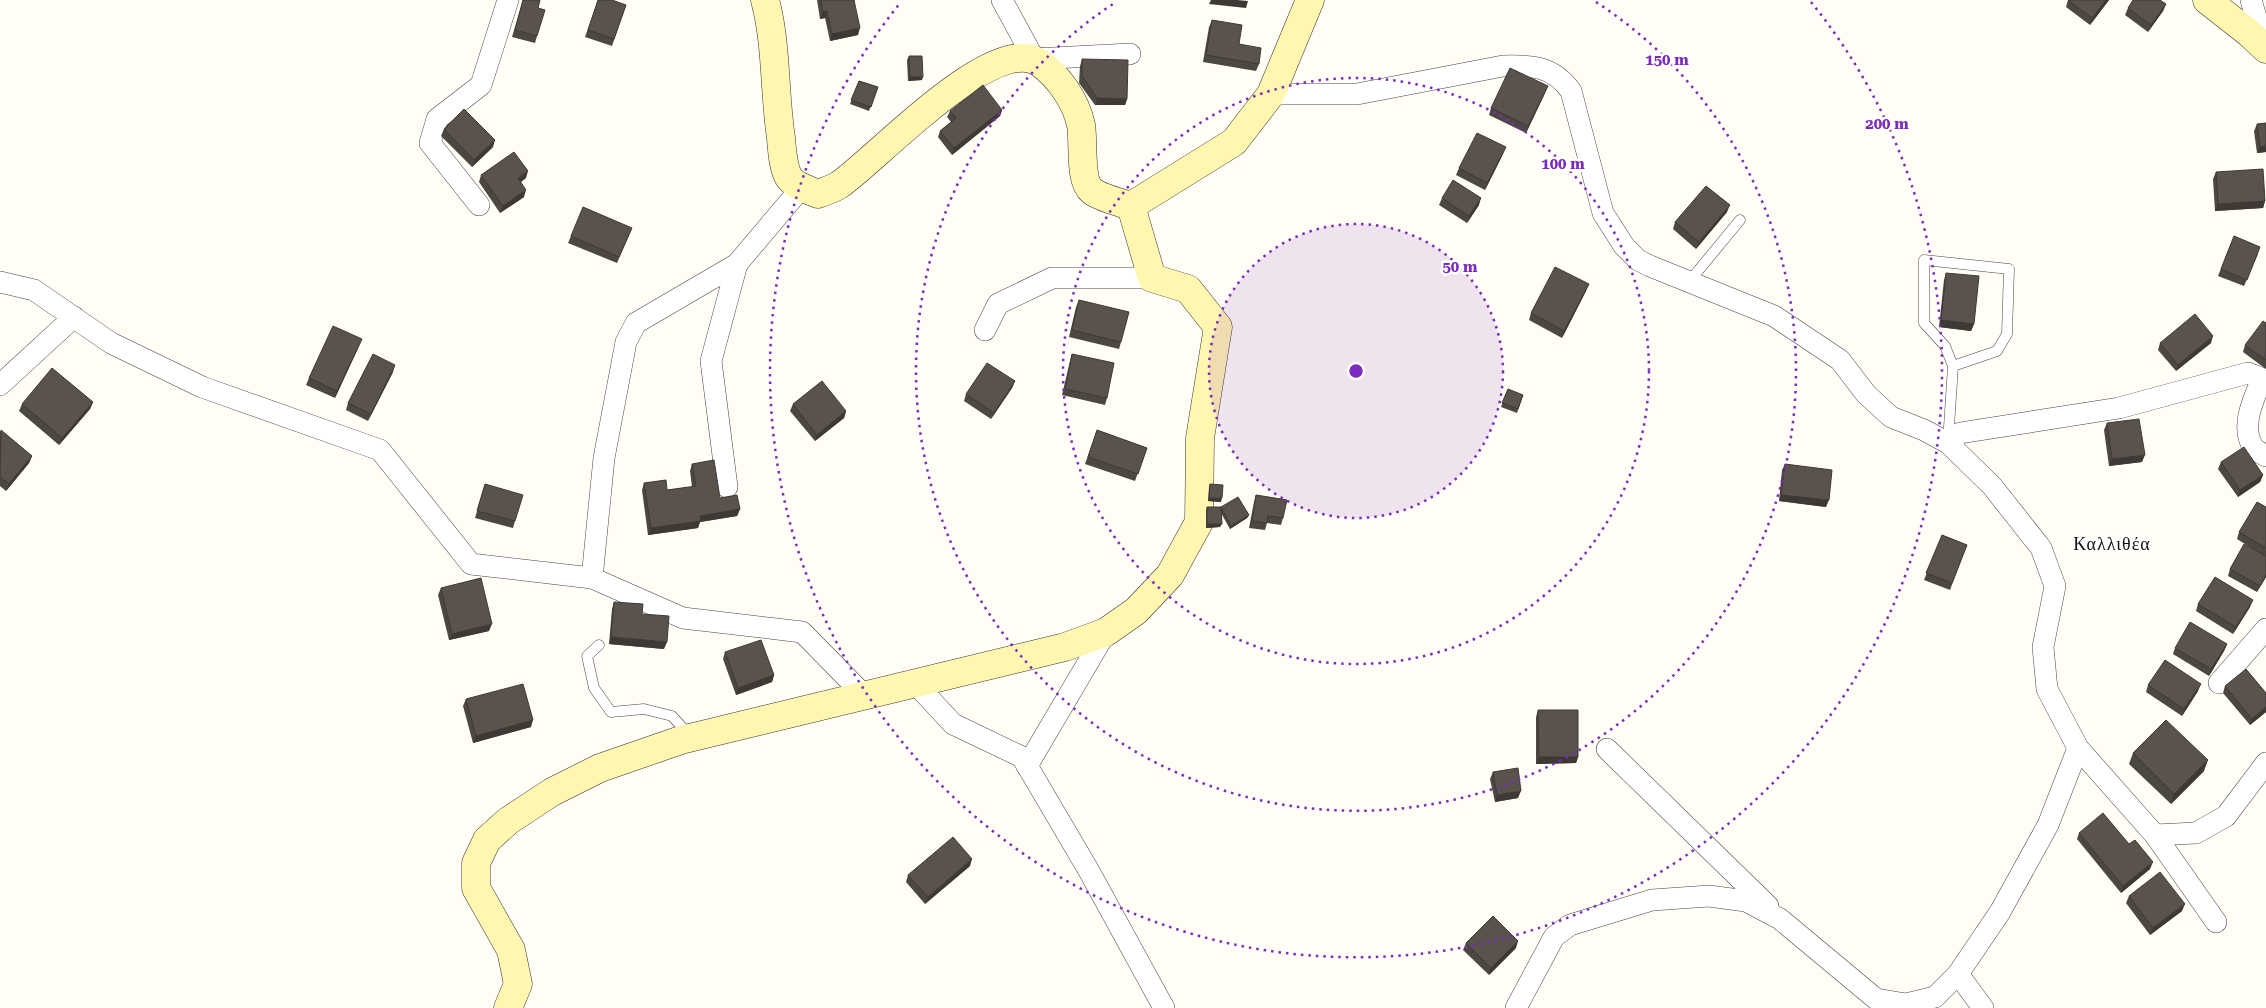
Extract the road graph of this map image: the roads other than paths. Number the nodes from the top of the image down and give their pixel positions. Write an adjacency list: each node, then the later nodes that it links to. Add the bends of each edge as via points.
1 (508, 0): 12 (street, via 481,84 437,119 430,143)
2 (765, 0): 11 (street, via 774,43 777,109 784,158 789,177)
3 (1002, 0): 9 (street)
4 (1310, 0): 10 (street)
5 (2208, 0): 7 (street)
6 (2251, 0): 7 (street)
7 (2265, 49)
8 (1130, 54): 9 (street)
9 (1034, 59): 11 (street, via 1004,60 986,68 920,115 838,186 818,194); 13 (street, via 1055,74 1081,123 1084,178 1092,190)
10 (1271, 94): 13 (street, via 1234,142); 18 (street, via 1357,94 1504,66 1523,65 1545,70 1562,78 1571,91 1603,213 1624,246 1638,260)
11 (802, 187): 15 (street)
12 (479, 205)
13 (1130, 206): 16 (street)
14 (1740, 220): 18 (lane)
15 (737, 264): 26 (street, via 711,361); 27 (street, via 636,323 626,342 604,458)
16 (1152, 278): 20 (street, via 1052,278 998,304); 29 (street, via 1188,290 1218,327 1200,438 1199,522 1170,575 1136,611)
17 (0, 282): 19 (street, via 34,290)
18 (1688, 283): 24 (street, via 1774,316 1840,360 1866,394 1891,417)
19 (74, 317): 23 (street); 27 (street, via 112,343 202,387 380,450 471,564)
20 (985, 330)
21 (1953, 366): 21 (lane, via 1997,351 2006,334 2009,269 1924,260 1924,324 1945,346); 24 (lane)
22 (2264, 379): 24 (street, via 2248,373 2119,408 1960,433); 25 (street, via 2253,399 2248,425 2253,447)
23 (0, 385)
24 (1948, 443): 35 (street, via 1992,486 2040,548 2055,586 2043,647 2047,689)
25 (2266, 456)
26 (727, 487)
27 (592, 578): 33 (street, via 684,618 802,632)
28 (2266, 629): 32 (street)
29 (1106, 632): 31 (street, via 1065,647); 38 (street)
30 (599, 645): 34 (lane, via 587,656 594,688 612,712 644,709 672,716)
31 (914, 682): 33 (street); 38 (street, via 953,724 1022,757)
32 (2218, 683)
33 (864, 695): 34 (street)
34 (692, 738): 43 (street, via 600,768 552,792 508,821 487,840 476,863 476,888 511,950 518,984)
35 (2078, 748): 39 (street); 42 (street, via 2048,825 2000,912)
36 (1607, 749): 40 (street)
37 (2265, 765): 39 (street, via 2226,816 2196,833)
38 (1028, 766): 44 (street)
39 (2155, 835): 41 (street)
40 (1780, 918): 42 (street, via 1876,999 1906,1004 1936,997); 45 (street, via 1746,902 1709,896 1652,900 1600,914 1570,925 1554,937)
41 (2216, 922)
42 (1958, 974): 46 (street)
43 (508, 1008)
44 (1164, 1008)
45 (1516, 1008)
46 (1983, 1008)

